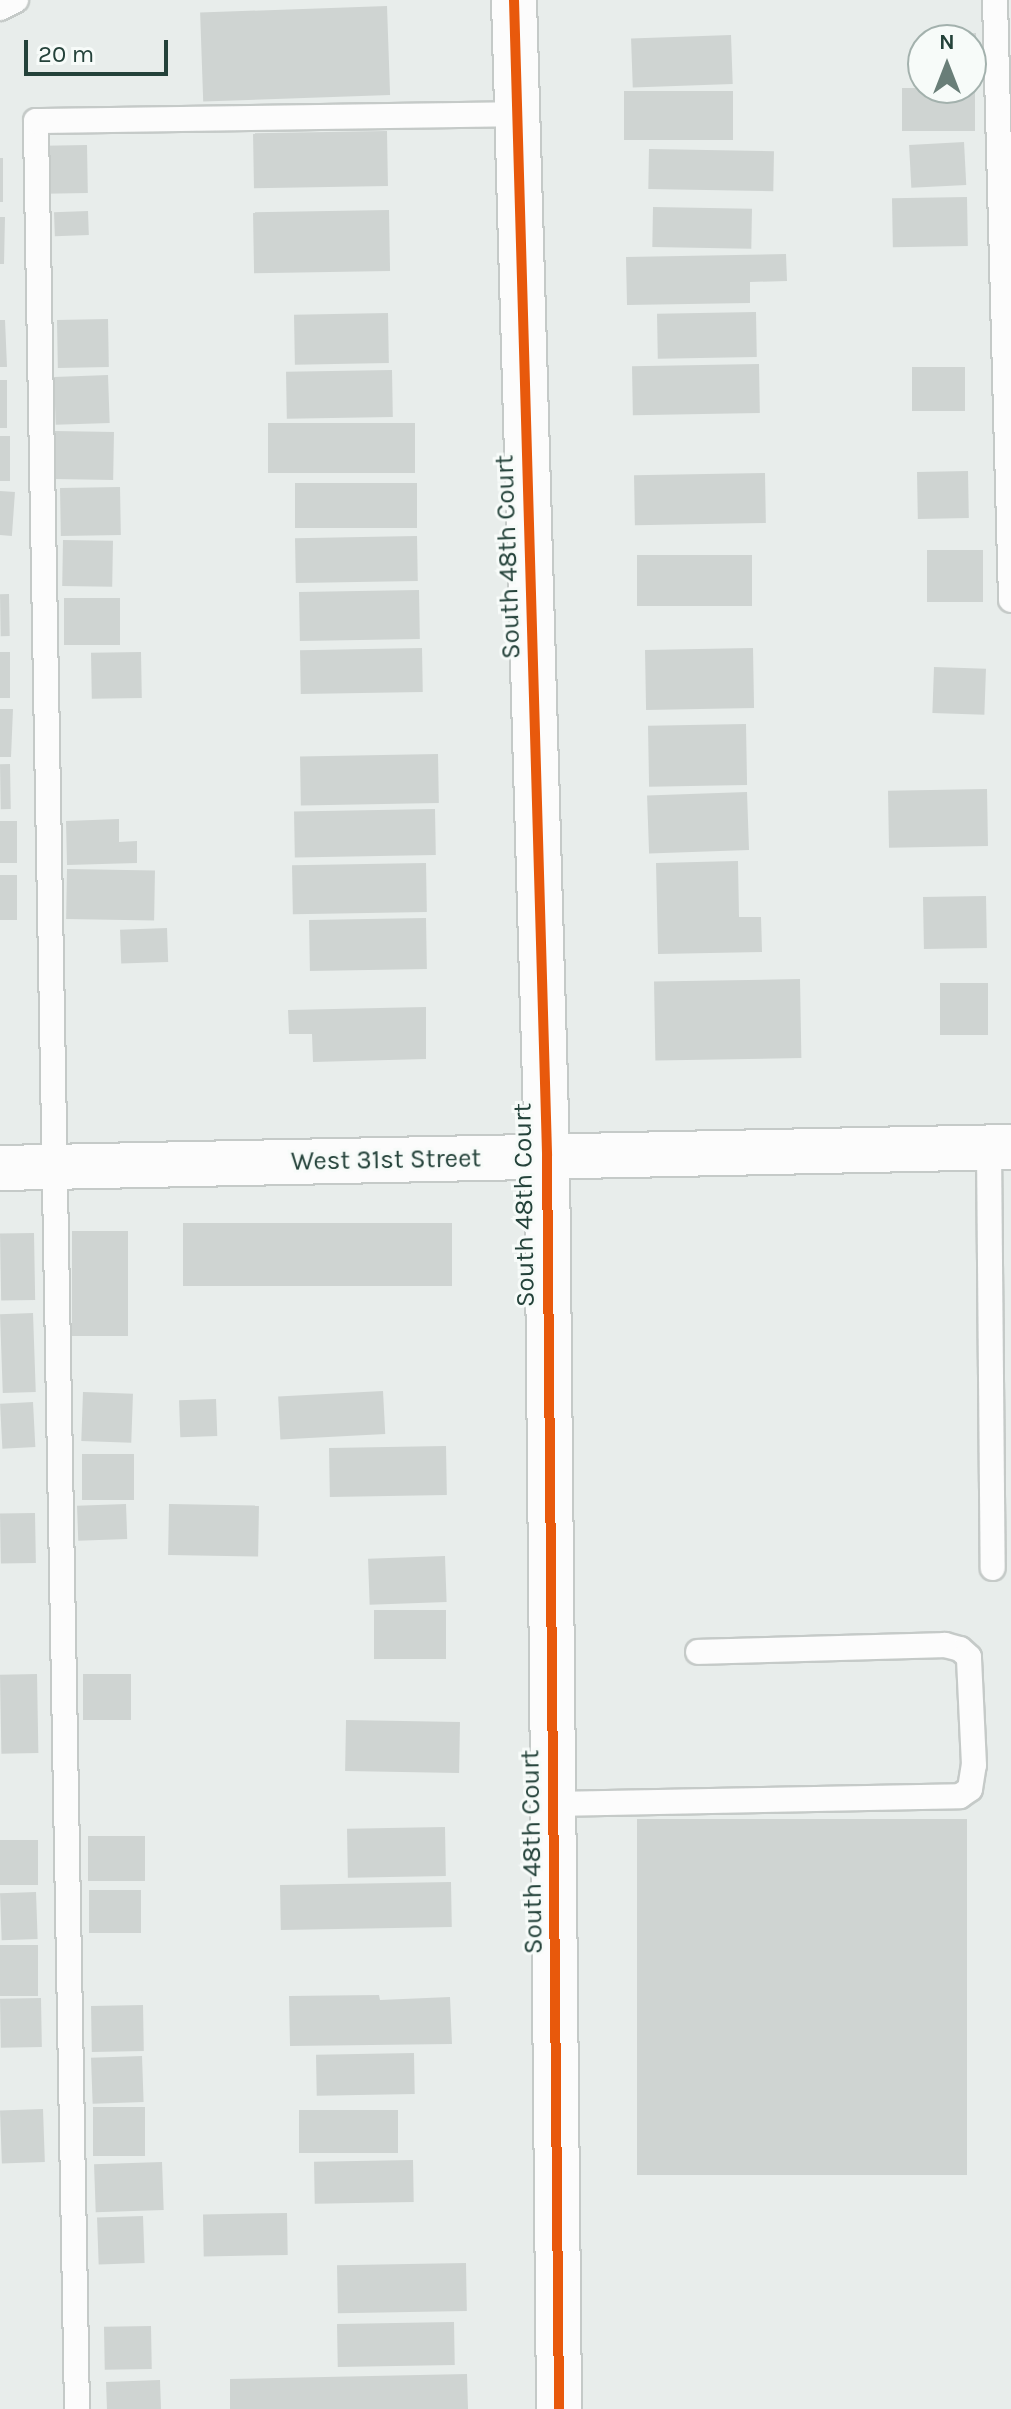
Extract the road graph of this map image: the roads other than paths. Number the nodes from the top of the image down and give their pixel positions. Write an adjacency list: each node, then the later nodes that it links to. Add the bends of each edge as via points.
1 (16, 0): 4 (lane)
2 (514, 0): 5 (street, South 48th Court)
3 (995, 0): 6 (lane)
4 (0, 8)
5 (517, 114): 8 (street, South 48th Court); 9 (lane, via 36,121)
6 (1011, 600)
7 (1000, 1147): 8 (street, West 31st Street); 11 (lane)
8 (547, 1156): 9 (street, West 31st Street); 13 (street, South 48th Court)
9 (55, 1167): 10 (street, West 31st Street); 14 (lane)
10 (0, 1168)
11 (993, 1568)
12 (698, 1652): 13 (lane, via 945,1645 960,1649 969,1657 974,1765 970,1789 960,1796)
13 (553, 1804): 15 (street, South 48th Court)
14 (77, 2409)
15 (559, 2409)

